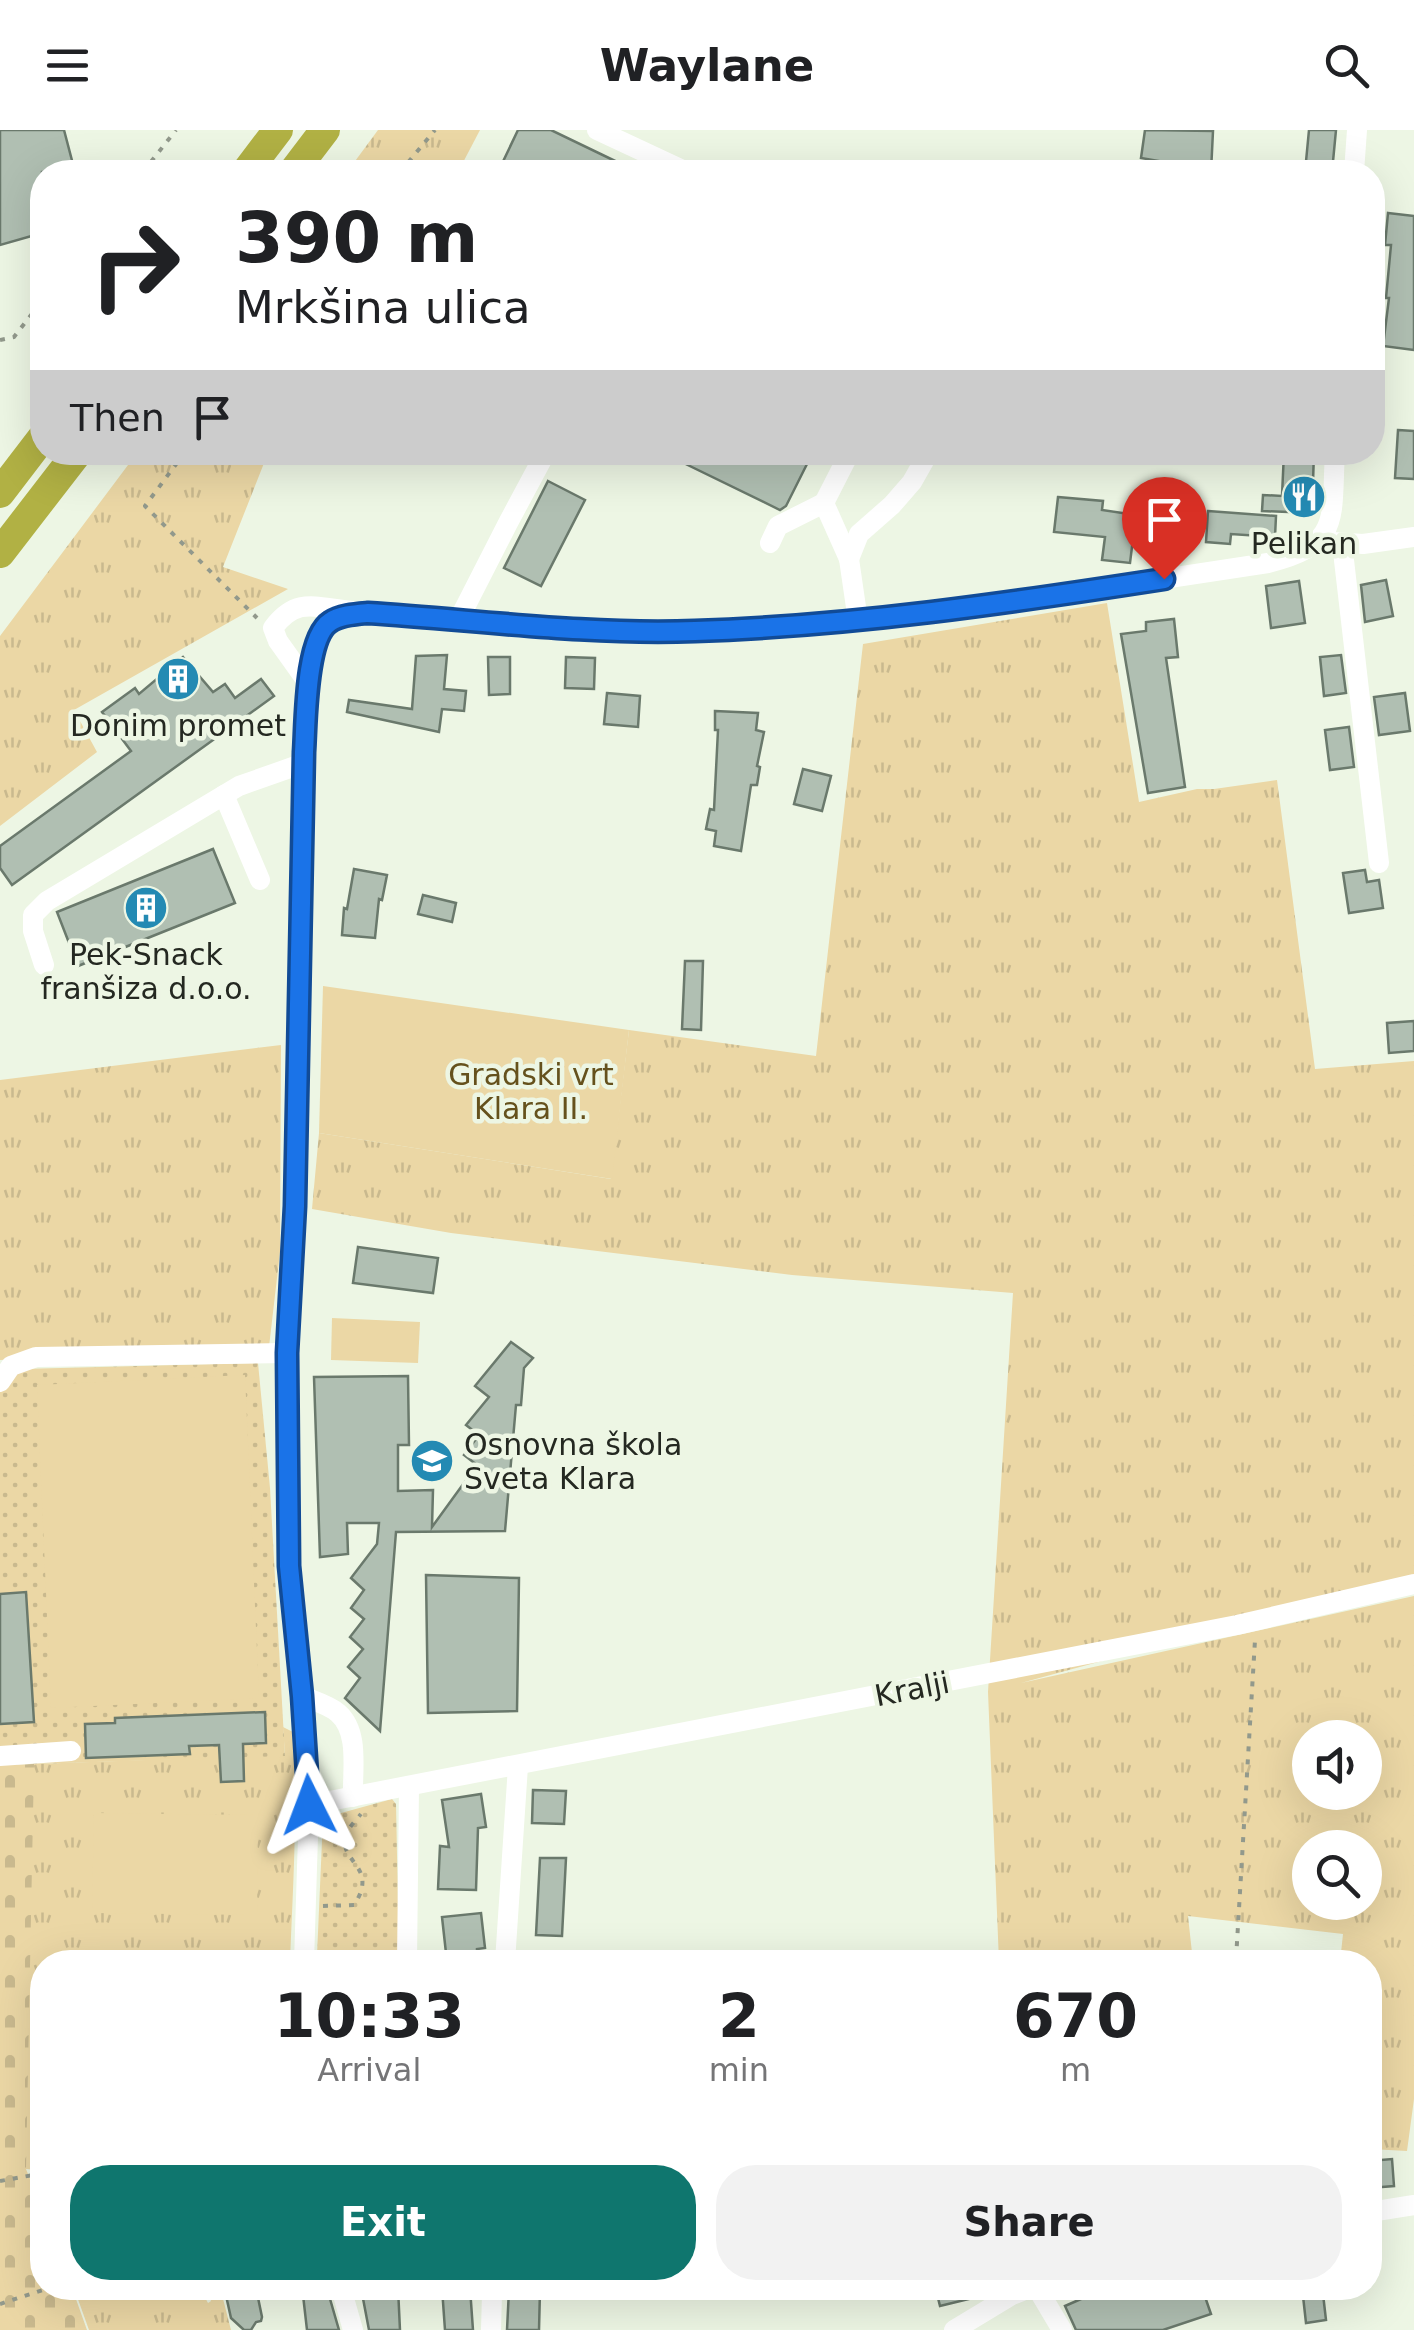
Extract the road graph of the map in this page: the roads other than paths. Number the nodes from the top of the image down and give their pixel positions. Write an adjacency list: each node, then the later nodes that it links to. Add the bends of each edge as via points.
1 (278, 130): 5 (highway)
2 (325, 130): 6 (highway)
3 (597, 130): 7 (street)
4 (1357, 130): 8 (street)
5 (255, 160)
6 (302, 160)
7 (662, 160)
8 (1355, 160)
9 (30, 454): 15 (highway)
10 (68, 465): 20 (highway)
11 (539, 465): 23 (street)
12 (843, 465): 16 (street)
13 (922, 465): 21 (street, via 859,534)
14 (1334, 465): 18 (street, via 1325,534)
15 (0, 493)
16 (824, 503): 19 (street, via 778,526); 21 (street)
17 (1414, 537): 18 (street)
18 (1331, 542): 24 (street, via 1268,563); 28 (street)
19 (770, 544)
20 (0, 553)
21 (849, 559): 24 (street)
22 (368, 613): 23 (street); 25 (street, via 328,622); 25 (street, via 299,606 282,614 272,628)
23 (459, 619): 24 (street, via 657,632)
24 (858, 620)
25 (308, 682): 26 (street)
26 (304, 763): 27 (street); 31 (street)
27 (224, 795): 29 (street); 30 (street, via 47,901 33,915)
28 (1379, 864)
29 (260, 880)
30 (44, 965)
31 (287, 1353): 32 (street, via 36,1358 12,1366); 34 (street, via 289,1566)
32 (0, 1382)
33 (1414, 1584): 37 (street, Kralji)
34 (302, 1696): 39 (street, via 346,1722); 40 (street)
35 (70, 1751): 36 (street)
36 (0, 1756)
37 (518, 1766): 38 (street, Kralji); 43 (street)
38 (409, 1786): 39 (street, Kralji); 42 (street)
39 (358, 1796): 40 (street, Kralji)
40 (309, 1805): 41 (street)
41 (304, 1950)
42 (407, 1950)
43 (506, 1950)
44 (1414, 2206): 45 (street)
45 (1382, 2210)
46 (344, 2300): 50 (street)
47 (492, 2300): 51 (street)
48 (1005, 2300): 52 (street)
49 (1042, 2300): 53 (street)
50 (353, 2330)
51 (491, 2330)
52 (954, 2330)
53 (1062, 2330)

